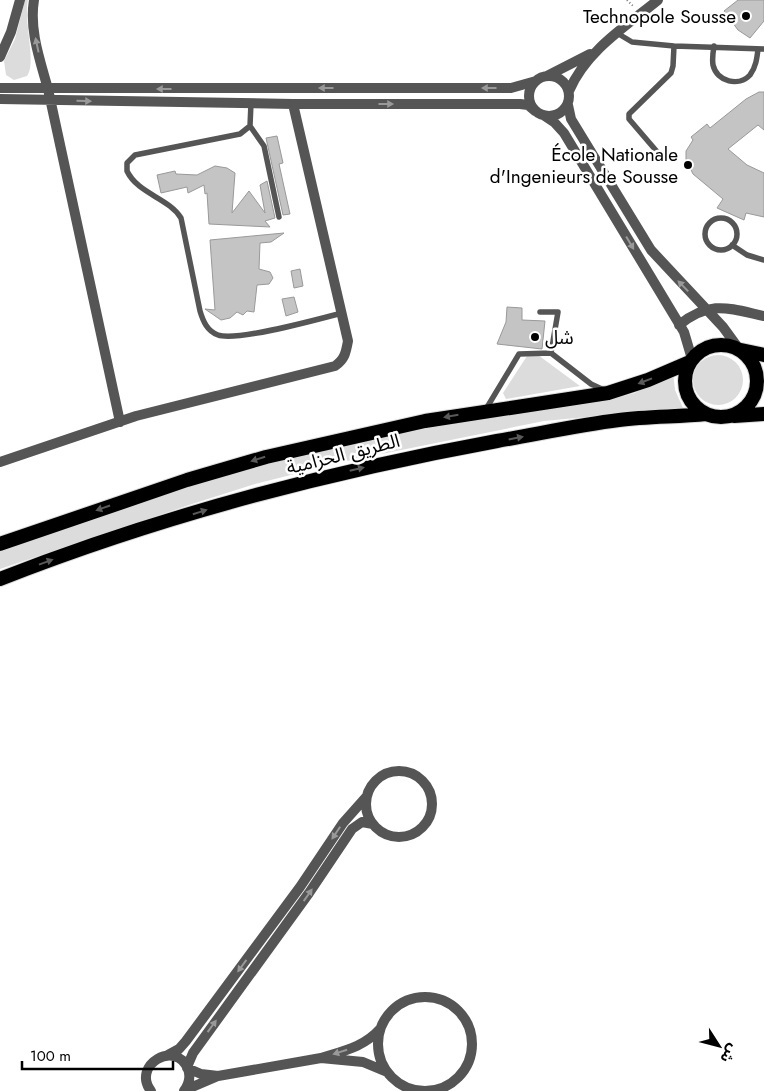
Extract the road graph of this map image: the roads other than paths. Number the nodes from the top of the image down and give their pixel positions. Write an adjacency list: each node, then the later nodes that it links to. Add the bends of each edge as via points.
1 (20, 0): 9 (street)
2 (34, 0): 12 (street, one-way to 2, via 32,16)
3 (658, 0): 4 (street)
4 (618, 33): 5 (lane, via 632,42); 7 (street)
5 (674, 46): 6 (lane); 22 (lane, via 671,73 629,114 629,119)
6 (714, 46): 8 (lane); 8 (lane, via 715,71 732,82 751,74)
7 (601, 47): 10 (street); 13 (street, via 580,70)
8 (761, 49)
9 (0, 57)
10 (547, 76): 11 (street); 13 (street, via 558,78)
11 (536, 81): 12 (street, one-way to 12, via 511,88); 20 (street, via 530,99)
12 (48, 89): 15 (street, via 0,88); 16 (street)
13 (569, 91): 19 (street)
14 (0, 100): 15 (street)
15 (12, 100): 16 (street)
16 (50, 100): 17 (street, one-way to 17); 42 (street)
17 (251, 103): 18 (street); 21 (lane)
18 (294, 104): 20 (street, one-way to 20, via 520,104); 30 (street)
19 (568, 104): 20 (street, via 558,114); 23 (street, via 571,119)
20 (540, 114): 25 (street, via 564,133)
21 (250, 126): 24 (lane, via 264,146); 30 (lane, via 240,134 135,155 127,164 127,171 146,192 181,218 203,322 213,332 231,338)
22 (659, 154)
23 (626, 210): 25 (street); 28 (street, one-way to 23, via 651,250)
24 (279, 217)
25 (614, 217): 32 (street, one-way to 32)
26 (732, 245): 26 (lane, via 737,237 735,225 725,218 713,220 706,230 708,242 724,250); 27 (lane)
27 (764, 260)
28 (705, 309): 31 (street, via 728,308); 32 (street); 33 (street)
29 (540, 312): 34 (lane, via 558,312)
30 (342, 313): 42 (street, via 348,341 346,353 335,366)
31 (764, 316)
32 (679, 325): 36 (street, via 689,344)
33 (740, 350): 35 (highway, الطريق الحزامية); 36 (highway, الطريق الحزامية, via 724,345 708,346); 41 (highway, via 755,368 756,392 742,411)
34 (551, 353): 37 (lane, via 591,384); 38 (lane, via 520,354)
35 (764, 355)
36 (691, 360): 37 (highway, الطريق الحزامية, one-way to 37, via 641,382); 39 (highway, via 685,377 686,392 690,401)
37 (608, 392): 38 (highway, الطريق الحزامية)
38 (486, 410): 44 (highway, الطريق الحزامية, one-way to 44, via 266,456)
39 (706, 414): 41 (highway, الطريق الحزامية); 45 (highway, الطريق الحزامية, one-way to 39, via 193,514 333,475 576,426)
40 (764, 414): 41 (highway, الطريق الحزامية)
41 (731, 416)
42 (120, 422): 43 (street)
43 (0, 462)
44 (0, 544)
45 (0, 579)
46 (367, 796): 47 (street, via 366,808); 47 (street, via 380,778 396,772 414,776 430,794 429,816 415,832 391,836); 49 (street, one-way to 49, via 343,823 300,887 186,1041)
47 (373, 824): 51 (street, one-way to 47, via 192,1053 352,829 362,822)
48 (381, 1029): 50 (street, one-way to 50, via 360,1046); 52 (street, via 378,1047); 52 (street, via 390,1013 404,1002 431,997 456,1009 471,1032 469,1060 459,1076 444,1087 426,1091 408,1088)
49 (168, 1055): 51 (street, via 177,1057); 54 (street, via 159,1057 150,1065 146,1076)
50 (322, 1058): 52 (street, via 363,1062); 53 (street)
51 (187, 1068): 53 (street); 55 (street, via 189,1077)
52 (387, 1072)
53 (218, 1076): 55 (street)
54 (148, 1088)
55 (184, 1091)

